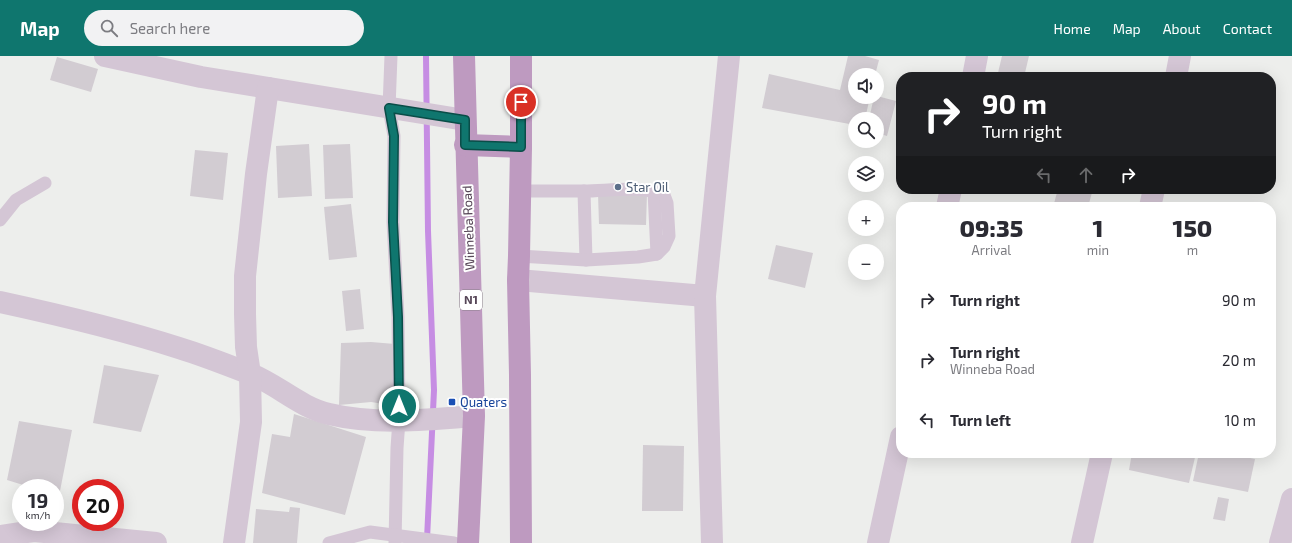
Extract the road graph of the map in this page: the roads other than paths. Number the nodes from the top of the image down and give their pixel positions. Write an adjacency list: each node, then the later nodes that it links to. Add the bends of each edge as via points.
1 (104, 56): 10 (street, via 201,77)
2 (391, 56): 11 (lane)
3 (464, 56): 12 (highway, Winneba Road / N1)
4 (521, 56): 14 (highway)
5 (729, 56): 22 (street)
6 (977, 56): 8 (street)
7 (1180, 56): 9 (street)
8 (974, 72)
9 (1177, 72)
10 (268, 88): 11 (street); 24 (street, via 245,276 246,347)
11 (389, 108): 12 (street); 26 (lane, via 394,136 393,222 398,317)
12 (465, 120): 13 (highway, Winneba Road / N1)
13 (465, 145): 14 (highway); 25 (highway, Winneba Road / N1)
14 (521, 147): 16 (highway)
15 (45, 183): 18 (lane, via 16,200)
16 (520, 191): 17 (lane); 19 (highway)
17 (584, 191): 20 (lane); 20 (lane, via 654,191 657,254)
18 (0, 220)
19 (519, 256): 20 (lane); 21 (highway)
20 (586, 260)
21 (518, 280): 22 (street); 37 (highway)
22 (704, 296): 38 (street)
23 (0, 302): 24 (street, via 131,333 181,348)
24 (250, 374): 26 (street, via 306,405 327,413 352,418); 33 (street, via 251,422)
25 (474, 416): 26 (street); 36 (highway, Winneba Road / N1)
26 (399, 420): 31 (lane)
27 (896, 458): 39 (street)
28 (1101, 458): 40 (street)
29 (1292, 499): 41 (street)
30 (0, 536): 32 (street, via 34,531)
31 (395, 539): 34 (lane, via 370,532); 35 (lane)
32 (156, 543)
33 (234, 543)
34 (329, 543)
35 (454, 543)
36 (468, 543)
37 (521, 543)
38 (712, 543)
39 (878, 543)
40 (1082, 543)
41 (1280, 543)

